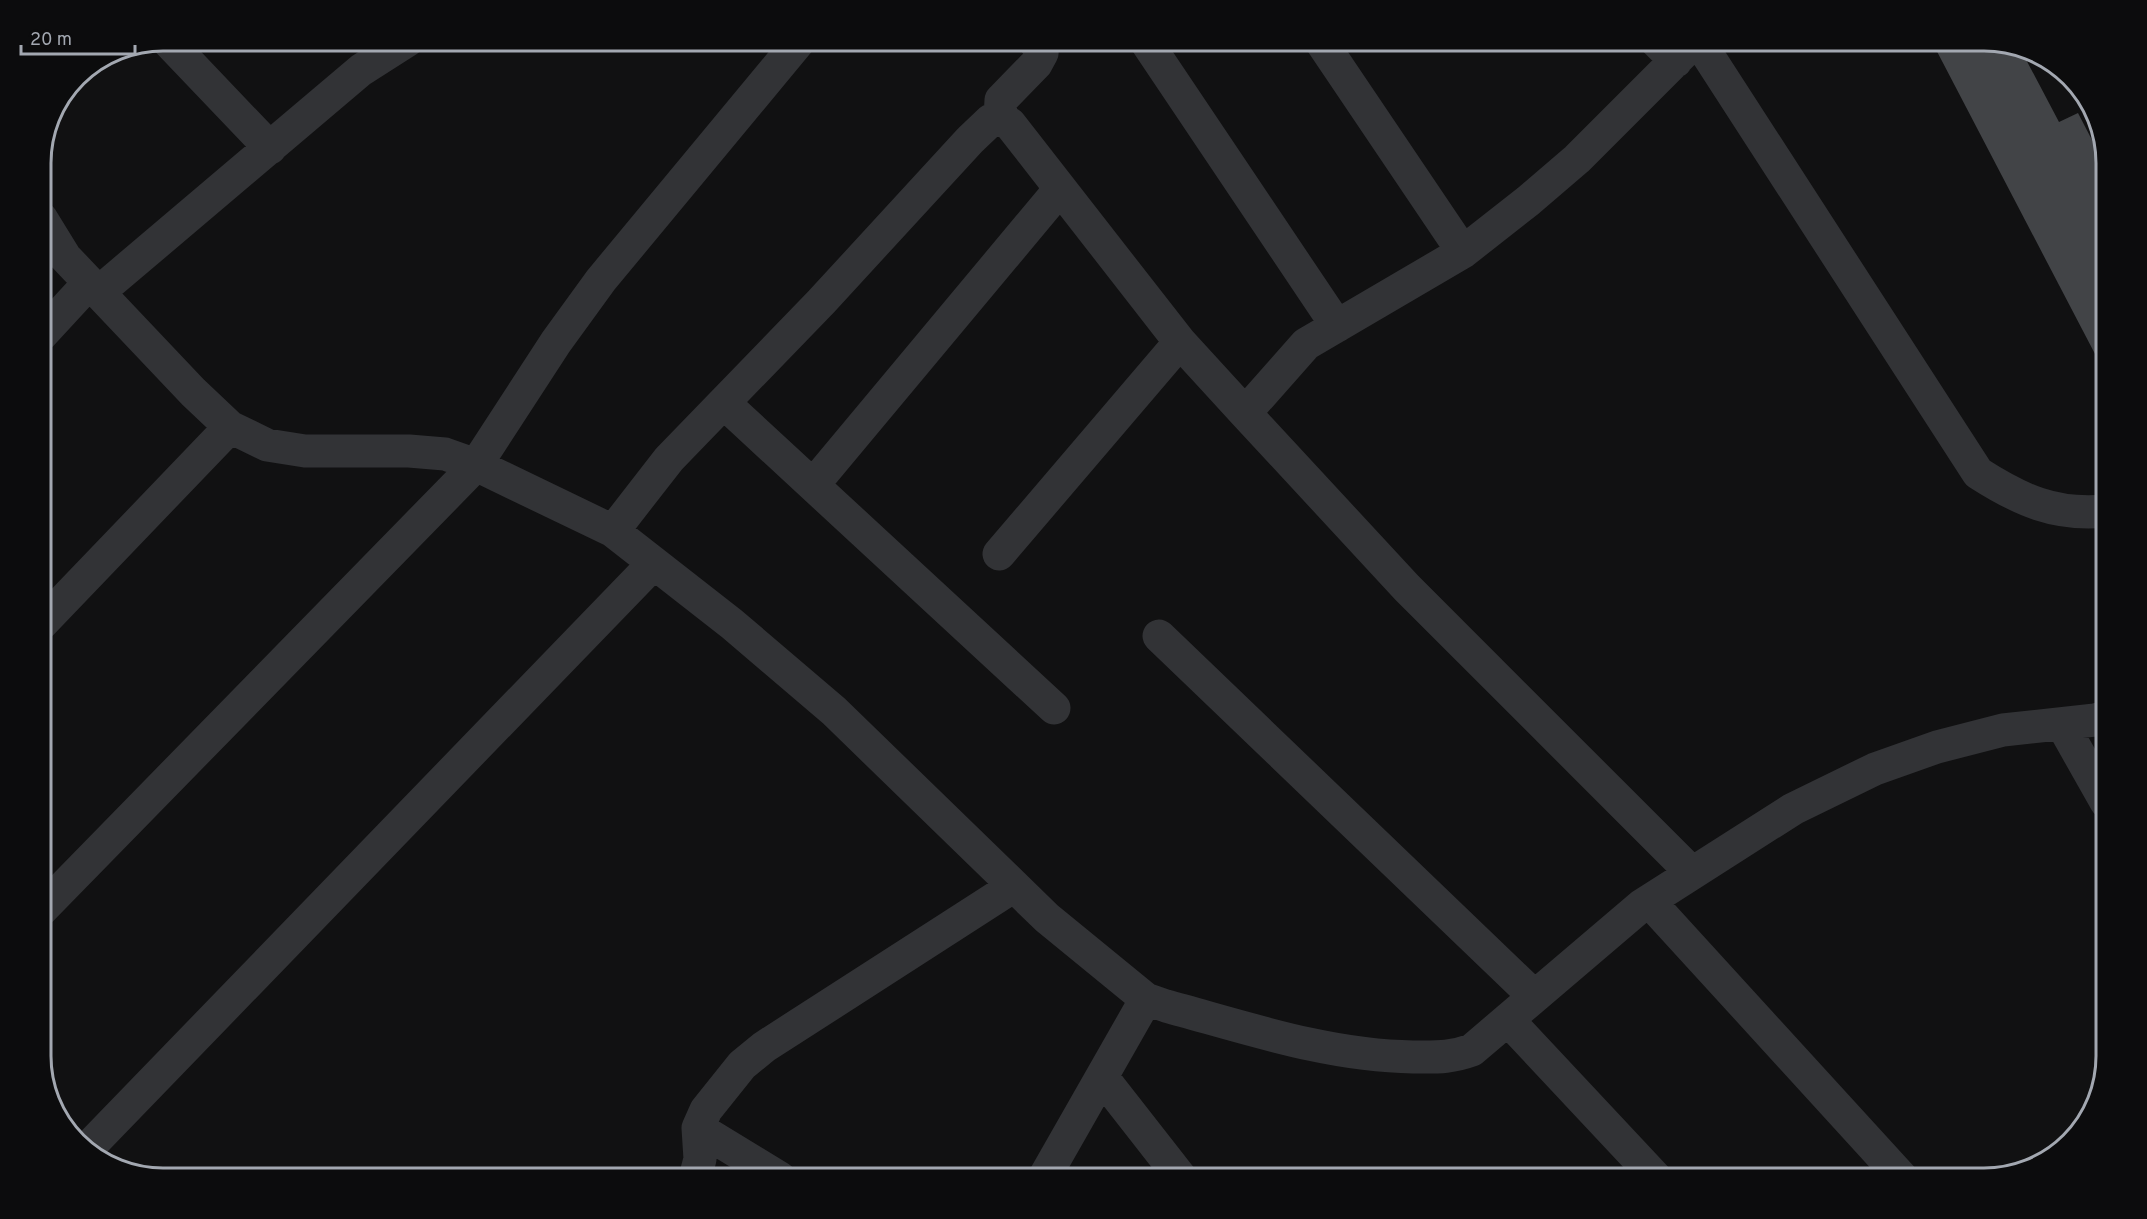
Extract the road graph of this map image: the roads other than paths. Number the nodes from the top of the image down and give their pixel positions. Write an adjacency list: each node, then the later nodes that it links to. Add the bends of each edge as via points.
1 (177, 51): 10 (street)
2 (386, 51): 10 (street)
3 (791, 51): 21 (street, via 602,280 556,342)
4 (1041, 51): 9 (street, via 1036,64 1001,100)
5 (1152, 51): 16 (street)
6 (1327, 51): 13 (street)
7 (1676, 51): 13 (street, via 1577,159)
8 (1684, 51): 23 (street, via 1978,473 2031,502 2062,512)
9 (1000, 118): 11 (street, via 1010,124); 18 (street, via 991,120 970,140)
10 (270, 148): 14 (street)
11 (1060, 189): 17 (street); 22 (street)
12 (51, 234): 14 (street, via 65,257)
13 (1463, 252): 16 (street)
14 (94, 288): 15 (street); 20 (street)
15 (51, 325)
16 (1337, 326): 19 (street, via 1306,344)
17 (1180, 342): 19 (street); 25 (street)
18 (724, 403): 22 (street); 24 (street, via 669,459)
19 (1245, 413): 33 (street, via 1407,588)
20 (230, 427): 21 (street, via 267,445 305,452 409,451 445,454); 27 (street)
21 (476, 465): 24 (street); 35 (street)
22 (813, 485): 29 (street)
23 (2096, 512)
24 (613, 531): 26 (street)
25 (999, 554)
26 (654, 563): 34 (street, via 834,711); 42 (street)
27 (51, 614)
28 (1159, 636): 37 (street)
29 (1054, 708)
30 (2096, 720): 31 (street)
31 (2062, 724): 32 (street); 33 (street, via 2003,730 1875,769 1793,809)
32 (2096, 784)
33 (1692, 873): 36 (street)
34 (1014, 886): 38 (street); 41 (street, via 764,1047 742,1065 706,1110)
35 (51, 900)
36 (1649, 901): 37 (street); 48 (street)
37 (1534, 996): 39 (street)
38 (1146, 999): 39 (street, via 1306,1043 1380,1056 1453,1057 1472,1050); 40 (street)
39 (1508, 1020): 47 (street)
40 (1102, 1077): 45 (street); 46 (street)
41 (698, 1128): 43 (street); 44 (street)
42 (93, 1143)
43 (698, 1168)
44 (762, 1168)
45 (1050, 1168)
46 (1172, 1168)
47 (1646, 1168)
48 (1892, 1168)

